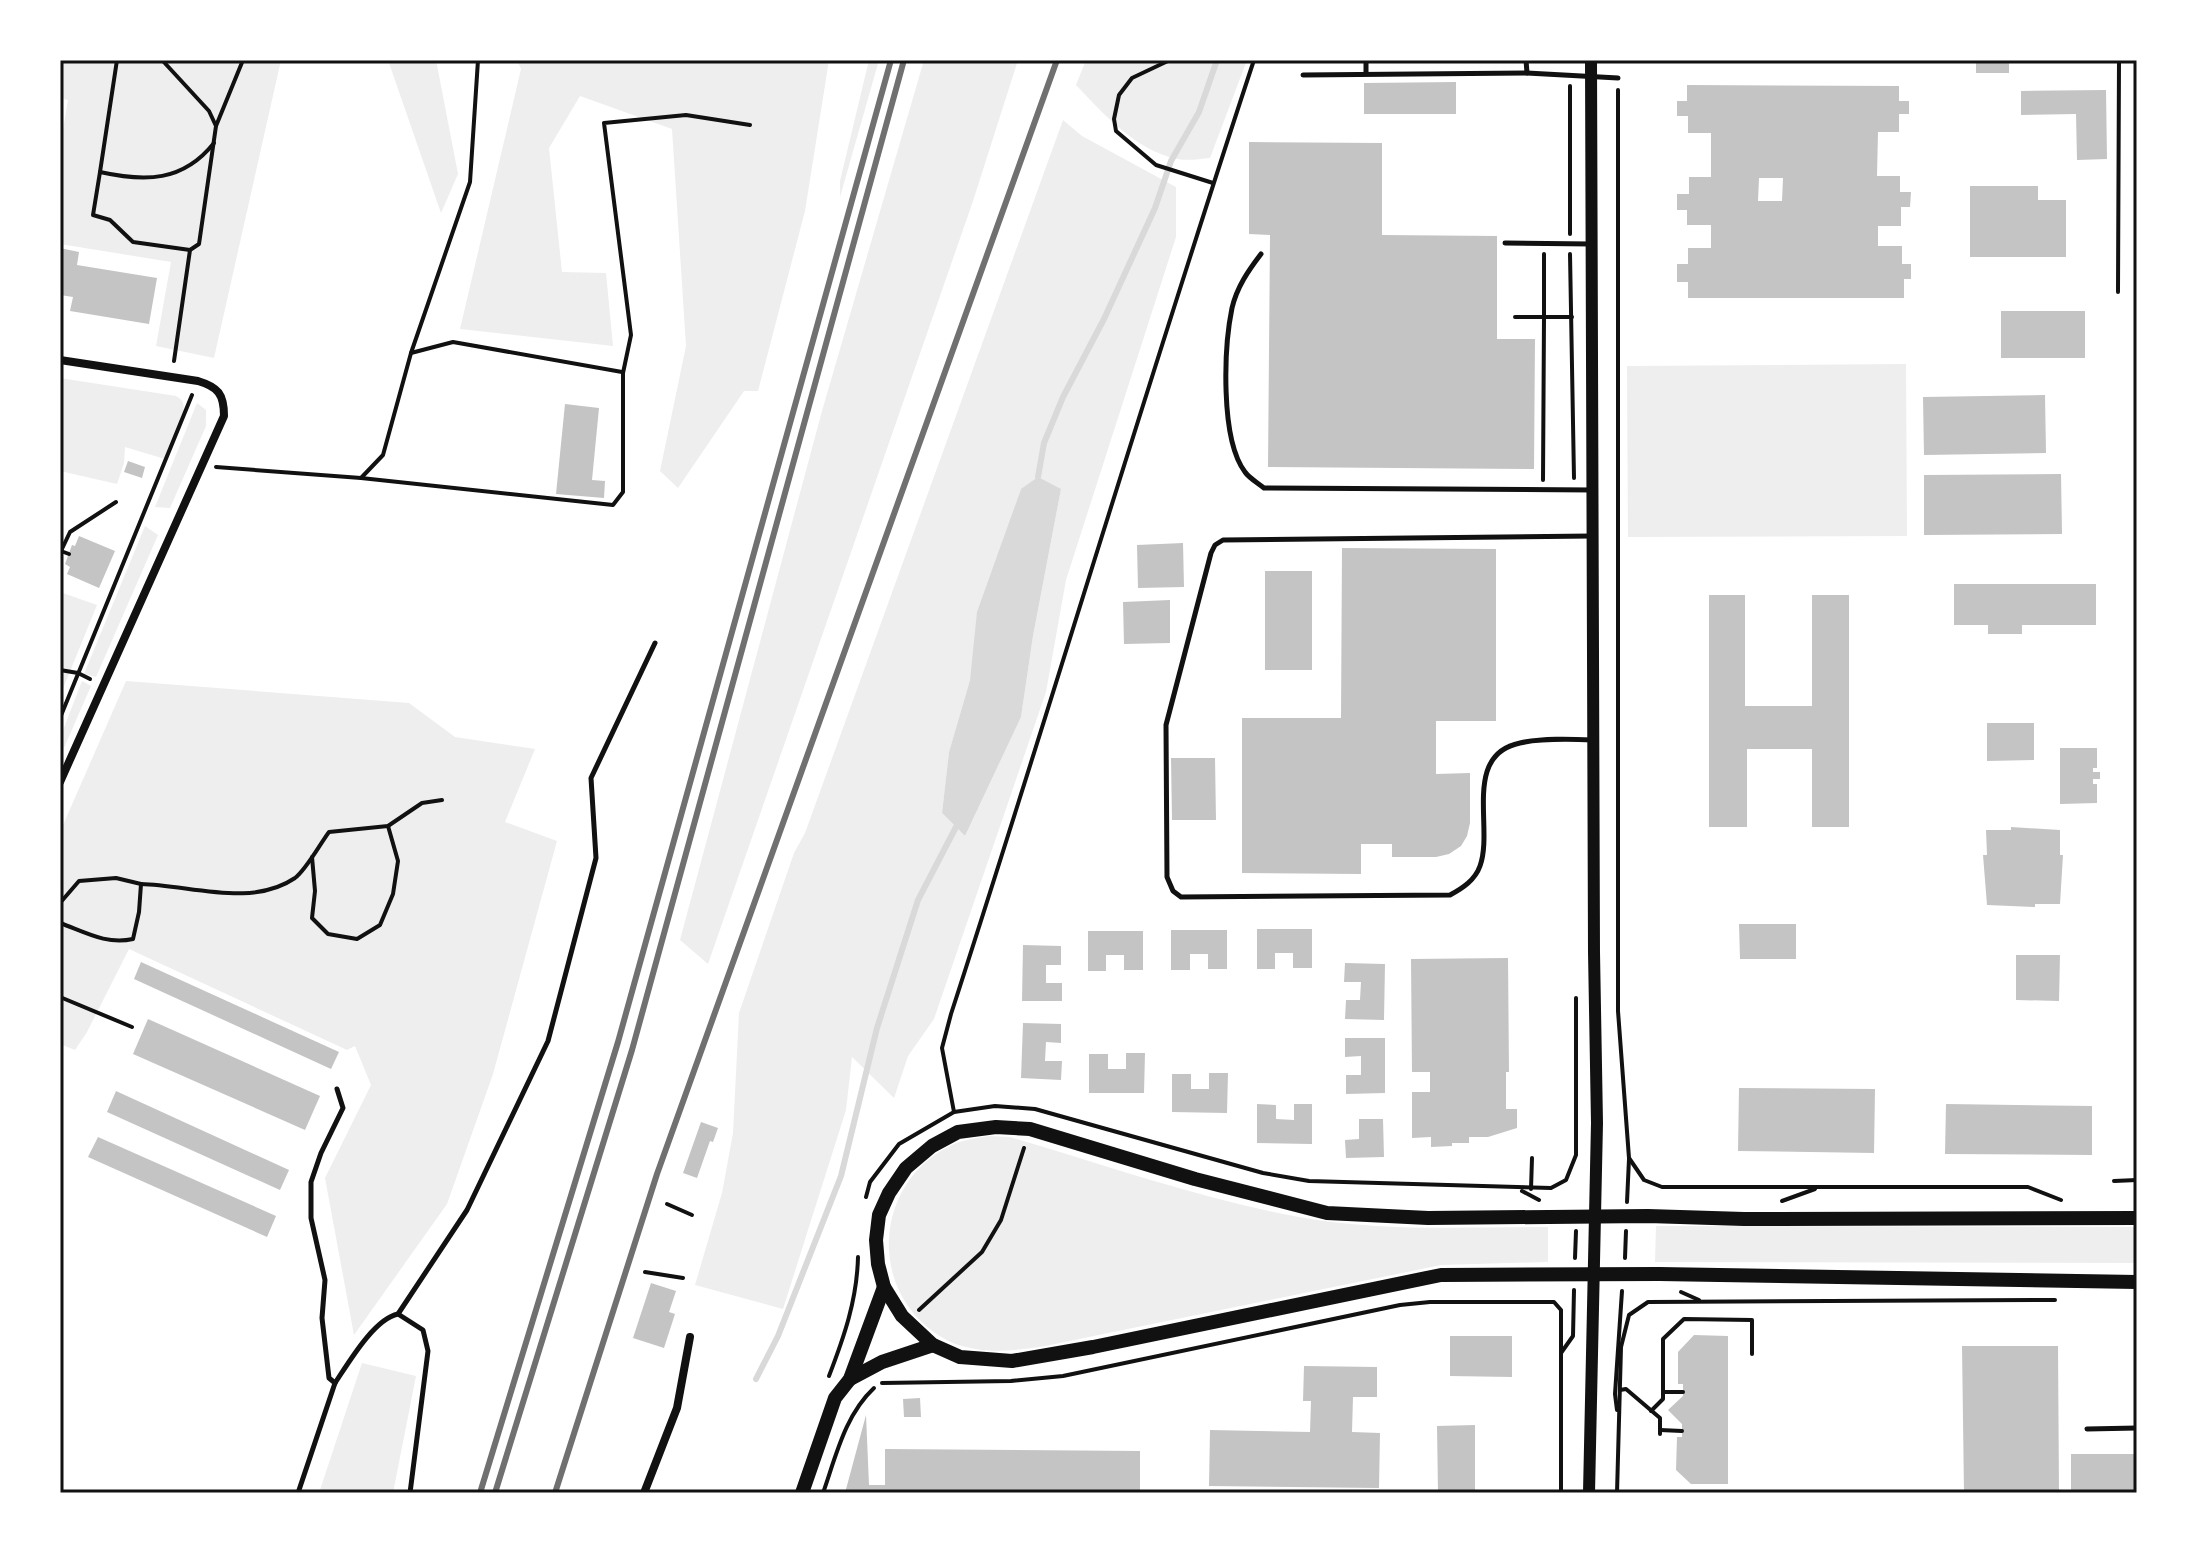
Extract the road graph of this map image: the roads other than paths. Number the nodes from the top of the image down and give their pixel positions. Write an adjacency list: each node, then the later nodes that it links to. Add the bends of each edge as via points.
1 (1366, 60): 4 (lane)
2 (1526, 60): 5 (lane)
3 (1591, 60): 7 (street)
4 (1366, 73): 5 (lane); 6 (lane)
5 (1527, 73): 7 (lane)
6 (1303, 75)
7 (1591, 76): 8 (lane); 10 (street)
8 (1618, 78)
9 (1505, 243): 10 (lane)
10 (1591, 244): 13 (street)
11 (1261, 254): 13 (lane, via 1243,277 1233,307 1226,388 1235,450 1245,472 1264,488)
12 (60, 360): 17 (street, via 198,381 215,386 224,400 224,416)
13 (1593, 490): 14 (street)
14 (1593, 536): 16 (street); 16 (lane, via 1223,540 1215,545 1166,725 1167,877 1181,897 1450,895 1480,868 1485,845 1482,783 1505,748)
15 (655, 643): 24 (lane, via 591,778 596,858 548,1041 467,1210)
16 (1593, 740): 19 (street)
17 (60, 782)
18 (337, 1089): 28 (lane, via 343,1108 311,1182 311,1218 325,1280 326,1367)
19 (1595, 1216): 20 (main road); 21 (street); 23 (main road, via 1327,1213 1030,1129 976,1128 932,1146 906,1168 889,1193 876,1240)
20 (2137, 1218)
21 (1593, 1274): 22 (main road); 26 (main road, via 1441,1275 1012,1361 960,1357); 35 (street)
22 (2137, 1282)
23 (884, 1287): 26 (main road, via 902,1316); 27 (main road)
24 (398, 1314): 28 (lane, via 387,1316); 32 (lane, via 423,1330 428,1351)
25 (690, 1337): 33 (street, via 677,1408)
26 (933, 1345): 27 (main road)
27 (850, 1379): 34 (main road, via 835,1398)
28 (335, 1383): 31 (lane)
29 (2137, 1428): 30 (lane)
30 (2087, 1429)
31 (298, 1493)
32 (410, 1493)
33 (644, 1493)
34 (802, 1493)
35 (1589, 1493)

